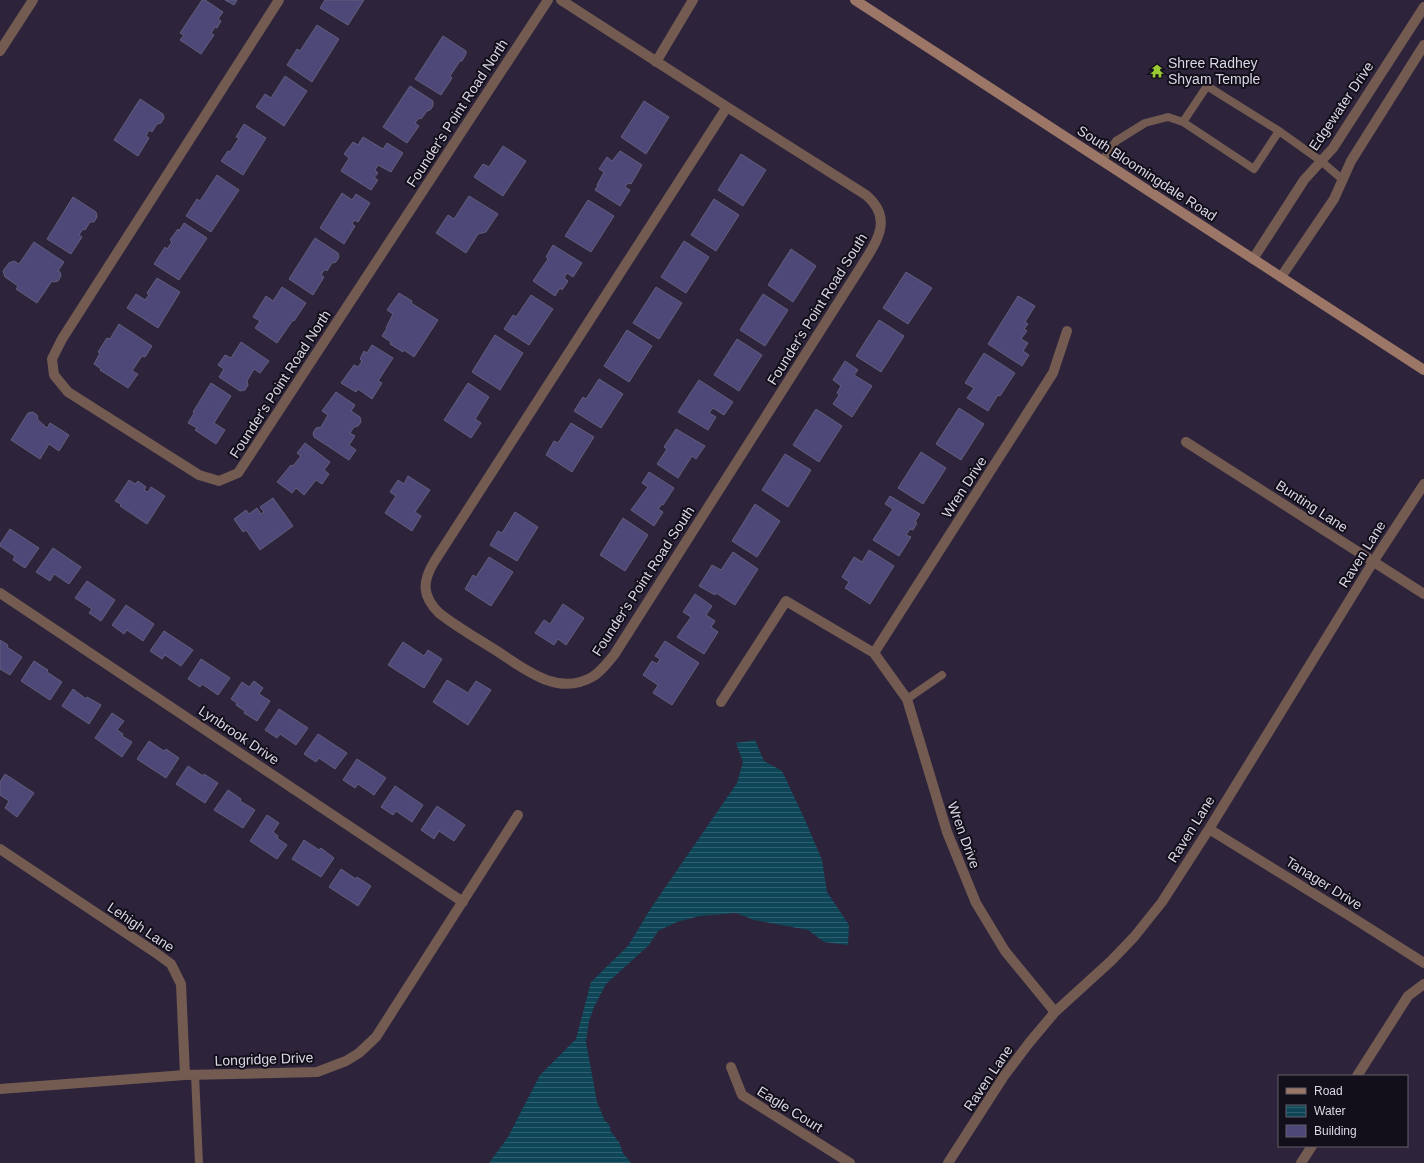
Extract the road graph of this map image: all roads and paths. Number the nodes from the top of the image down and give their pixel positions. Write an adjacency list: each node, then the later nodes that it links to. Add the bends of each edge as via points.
1 (33, 0): 9 (street)
2 (280, 0): 3 (street, Founder's Point Road North, via 62,339 52,359 54,375 68,392 199,474 219,480 238,474)
3 (548, 0)
4 (561, 0): 10 (street, Founder's Point Road South)
5 (693, 0): 10 (street)
6 (855, 0): 14 (main road, South Bloomingdale Road)
7 (1424, 7): 15 (street, Edgewater Drive, via 1333,148)
8 (1424, 45): 16 (street, via 1351,161)
9 (0, 51)
10 (656, 62): 11 (street, Founder's Point Road South)
11 (727, 107): 11 (street, Founder's Point Road South, via 866,195 878,208 880,233 856,276 614,655 593,676 582,682 551,682 533,674 439,613 426,593 426,578)
12 (1183, 122): 13 (lane, via 1207,86); 13 (lane, via 1254,168); 14 (lane, via 1168,117 1145,123 1116,140)
13 (1279, 131): 15 (lane)
14 (1102, 161): 17 (main road, South Bloomingdale Road)
15 (1321, 161): 16 (lane); 17 (street, Edgewater Drive, via 1304,180)
16 (1343, 180): 18 (street, via 1334,199)
17 (1253, 259): 18 (main road, South Bloomingdale Road)
18 (1282, 277): 20 (main road, South Bloomingdale Road)
19 (1067, 332): 26 (street, Wren Drive, via 1054,373)
20 (1424, 370)
21 (1186, 442): 23 (street, Bunting Lane)
22 (1424, 484): 23 (street, Raven Lane)
23 (1373, 562): 25 (street, Bunting Lane); 31 (street, Raven Lane)
24 (0, 593): 33 (street, Lynbrook Drive)
25 (1424, 594)
26 (874, 653): 28 (street, Wren Drive); 29 (street, Wren Drive, via 786,601)
27 (942, 675): 28 (lane)
28 (907, 699): 36 (street, Wren Drive, via 947,832 976,903 1004,951)
29 (721, 702)
30 (518, 815): 33 (street, Longridge Drive)
31 (1209, 829): 34 (street, Tanager Drive); 36 (street, Raven Lane, via 1162,902 1134,937 1106,967)
32 (0, 849): 38 (street, Lehigh Lane, via 171,964 181,984)
33 (463, 902): 39 (street, Longridge Drive, via 376,1036 359,1053 346,1061 316,1072)
34 (1424, 963)
35 (1424, 984): 40 (street, via 1408,996)
36 (1055, 1012): 45 (street, Raven Lane, via 1004,1076)
37 (730, 1067): 44 (street, Eagle Court, via 742,1095)
38 (185, 1075): 39 (street, Longridge Drive); 41 (street, Longridge Drive)
39 (195, 1075): 43 (lane)
40 (1358, 1075)
41 (0, 1089)
42 (1311, 1147): 46 (street)
43 (199, 1163)
44 (850, 1163)
45 (948, 1163)
46 (1301, 1163)

